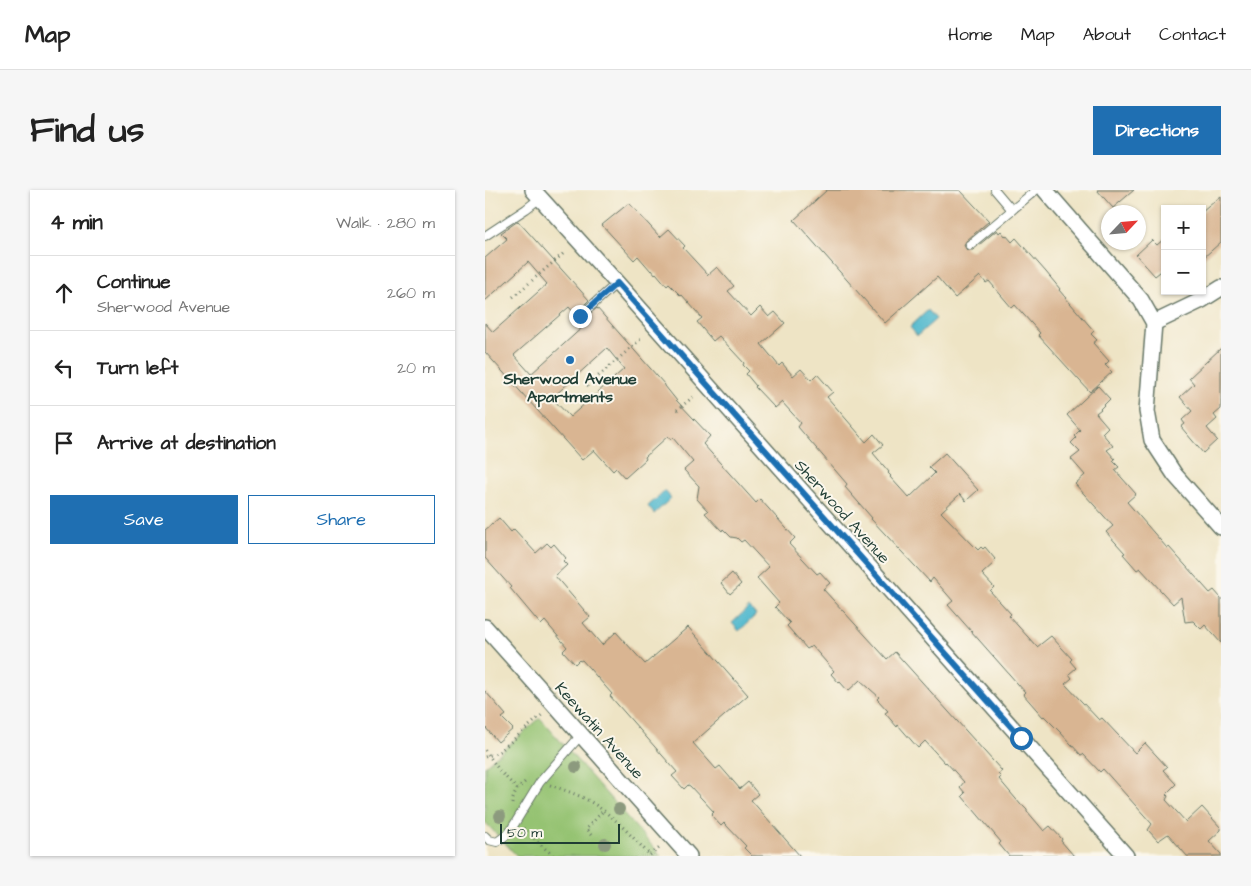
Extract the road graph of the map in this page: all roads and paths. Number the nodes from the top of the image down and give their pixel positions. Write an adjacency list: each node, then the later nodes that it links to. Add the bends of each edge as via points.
1 (995, 190): 5 (lane)
2 (1036, 190): 5 (lane)
3 (1045, 190): 13 (street, via 1141,300)
4 (536, 194): 6 (lane, via 526,209); 9 (street, Sherwood Avenue)
5 (1012, 210): 7 (lane)
6 (485, 236)
7 (970, 245)
8 (564, 253): 11 (path)
9 (617, 283): 12 (lane); 34 (street, Sherwood Avenue)
10 (1221, 288): 13 (street)
11 (513, 297)
12 (580, 316)
13 (1154, 323): 18 (street, via 1147,411 1152,440 1175,475)
14 (641, 338): 15 (path)
15 (587, 386)
16 (693, 397): 17 (path)
17 (677, 410)
18 (1221, 527)
19 (485, 627): 21 (street, Keewatin Avenue)
20 (543, 713): 23 (path, via 499,752)
21 (581, 735): 24 (lane); 33 (street, Keewatin Avenue)
22 (485, 750): 23 (path)
23 (487, 756): 25 (path)
24 (540, 782): 25 (path, via 525,782); 26 (path, via 574,793); 27 (lane)
25 (517, 789): 27 (path, via 512,809)
26 (603, 811): 29 (path, via 586,829); 32 (path)
27 (515, 821): 28 (lane, via 509,833 497,842); 31 (path)
28 (485, 836)
29 (591, 836)
30 (662, 847): 32 (path)
31 (554, 856)
32 (649, 856)
33 (689, 856)
34 (1126, 856)

